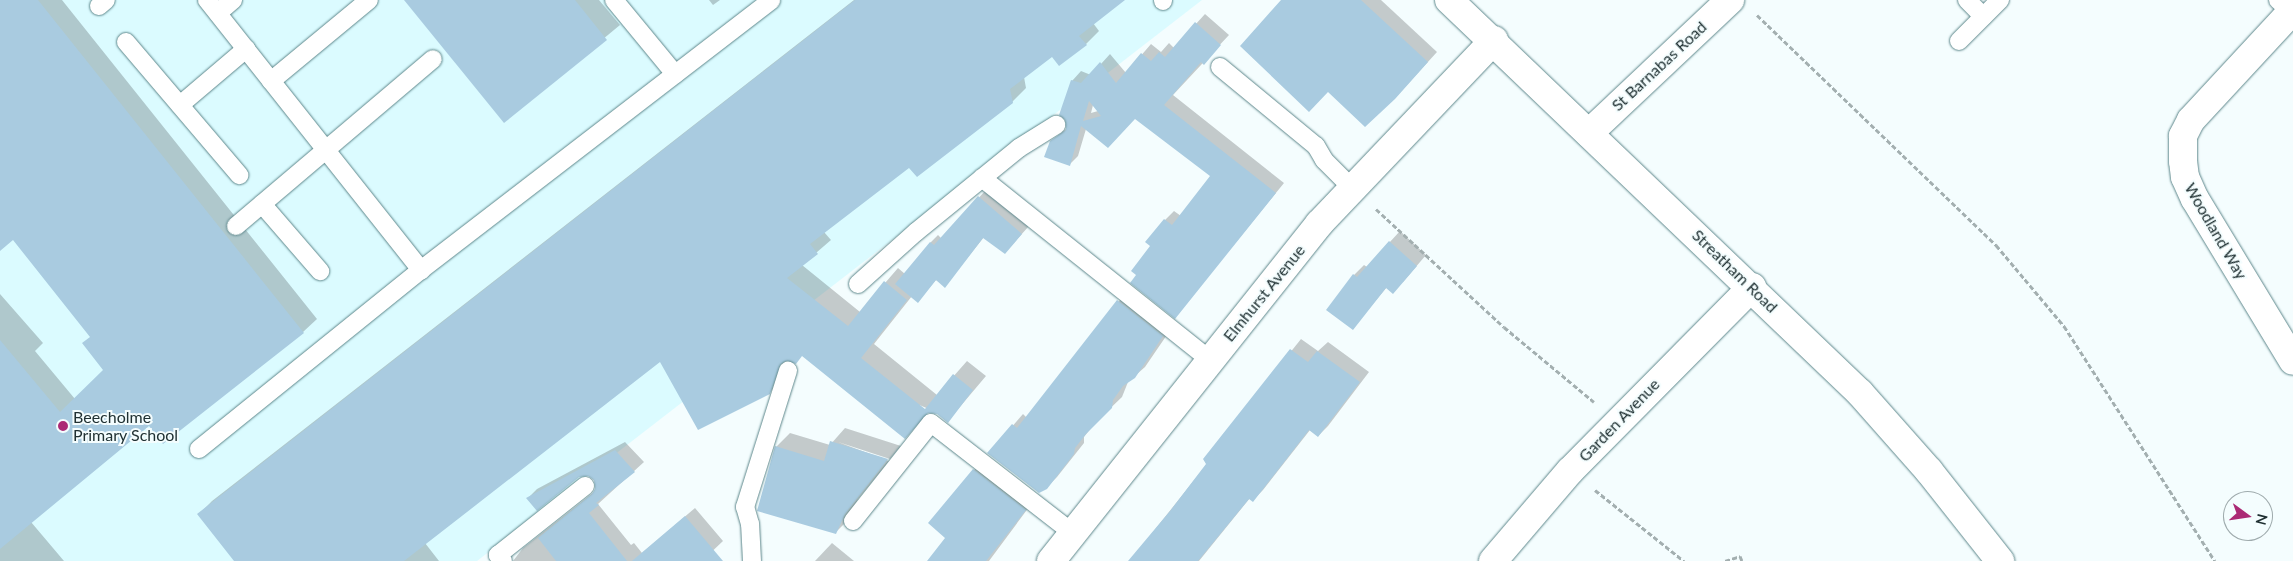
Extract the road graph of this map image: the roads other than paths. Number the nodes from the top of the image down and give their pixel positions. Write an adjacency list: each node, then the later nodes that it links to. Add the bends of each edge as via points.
1 (233, 0): 9 (lane)
2 (370, 0): 19 (lane)
3 (614, 0): 18 (lane)
4 (771, 0): 18 (lane)
5 (1449, 0): 12 (street, Streatham Road)
6 (1967, 0): 11 (lane)
7 (2000, 0): 11 (lane)
8 (1741, 5): 22 (street, St Barnabas Road)
9 (212, 7): 15 (lane)
10 (2287, 7): 34 (street, Woodland Way, via 2191,120 2183,136 2183,161 2185,178 2195,199)
11 (1983, 16): 13 (lane)
12 (1494, 40): 22 (street, Streatham Road); 26 (street, Elmhurst Avenue)
13 (1959, 41)
14 (126, 42): 20 (lane)
15 (246, 49): 19 (lane); 20 (lane)
16 (434, 59): 23 (lane)
17 (1220, 67): 26 (lane, via 1316,146 1324,160)
18 (675, 74): 29 (lane)
19 (272, 81): 23 (lane)
20 (180, 105): 24 (lane)
21 (1056, 125): 25 (lane, via 1019,148)
22 (1589, 133): 32 (street, Streatham Road)
23 (325, 149): 27 (lane); 29 (lane)
24 (238, 175)
25 (982, 178): 31 (lane); 33 (lane)
26 (1353, 189): 33 (street, Elmhurst Avenue, via 1318,224)
27 (262, 204): 28 (lane); 30 (lane)
28 (236, 226)
29 (421, 270): 36 (lane)
30 (320, 271)
31 (858, 284)
32 (1752, 287): 43 (street, Garden Avenue, via 1570,470); 44 (street, Streatham Road, via 1866,400 1929,471)
33 (1210, 360): 39 (street, Elmhurst Avenue)
34 (2293, 361)
35 (788, 372): 41 (lane, via 746,507)
36 (199, 450)
37 (585, 486): 40 (lane)
38 (853, 521): 39 (lane, via 931,423)
39 (1073, 533): 42 (street, Elmhurst Avenue)
40 (497, 559)
41 (752, 561)
42 (1051, 561)
43 (1493, 561)
44 (2000, 561)

